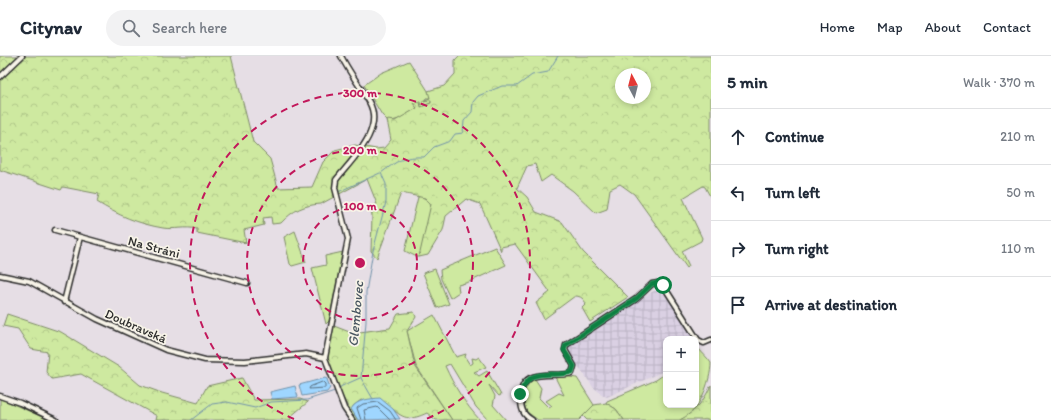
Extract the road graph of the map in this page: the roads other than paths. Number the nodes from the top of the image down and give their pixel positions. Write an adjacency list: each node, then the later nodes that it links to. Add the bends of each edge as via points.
1 (22, 56): 3 (street)
2 (342, 56): 10 (street, via 370,103 374,122 369,136 336,180 335,188 348,239)
3 (0, 77)
4 (55, 230): 5 (street, Na Stráni)
5 (80, 237): 7 (street, Na Stráni); 8 (street)
6 (0, 275): 8 (street, Doubravská, via 29,281)
7 (247, 282)
8 (64, 302): 10 (street, Doubravská, via 148,344 205,360 245,361 306,354)
9 (711, 340): 14 (street, via 704,343 698,340 663,285 652,284 636,299 566,345 564,350 574,366 572,372 540,374 528,380 520,394 521,405 522,411)
10 (325, 358): 13 (street, via 344,408)
11 (0, 396): 12 (street)
12 (56, 420)
13 (352, 420)
14 (532, 420)

